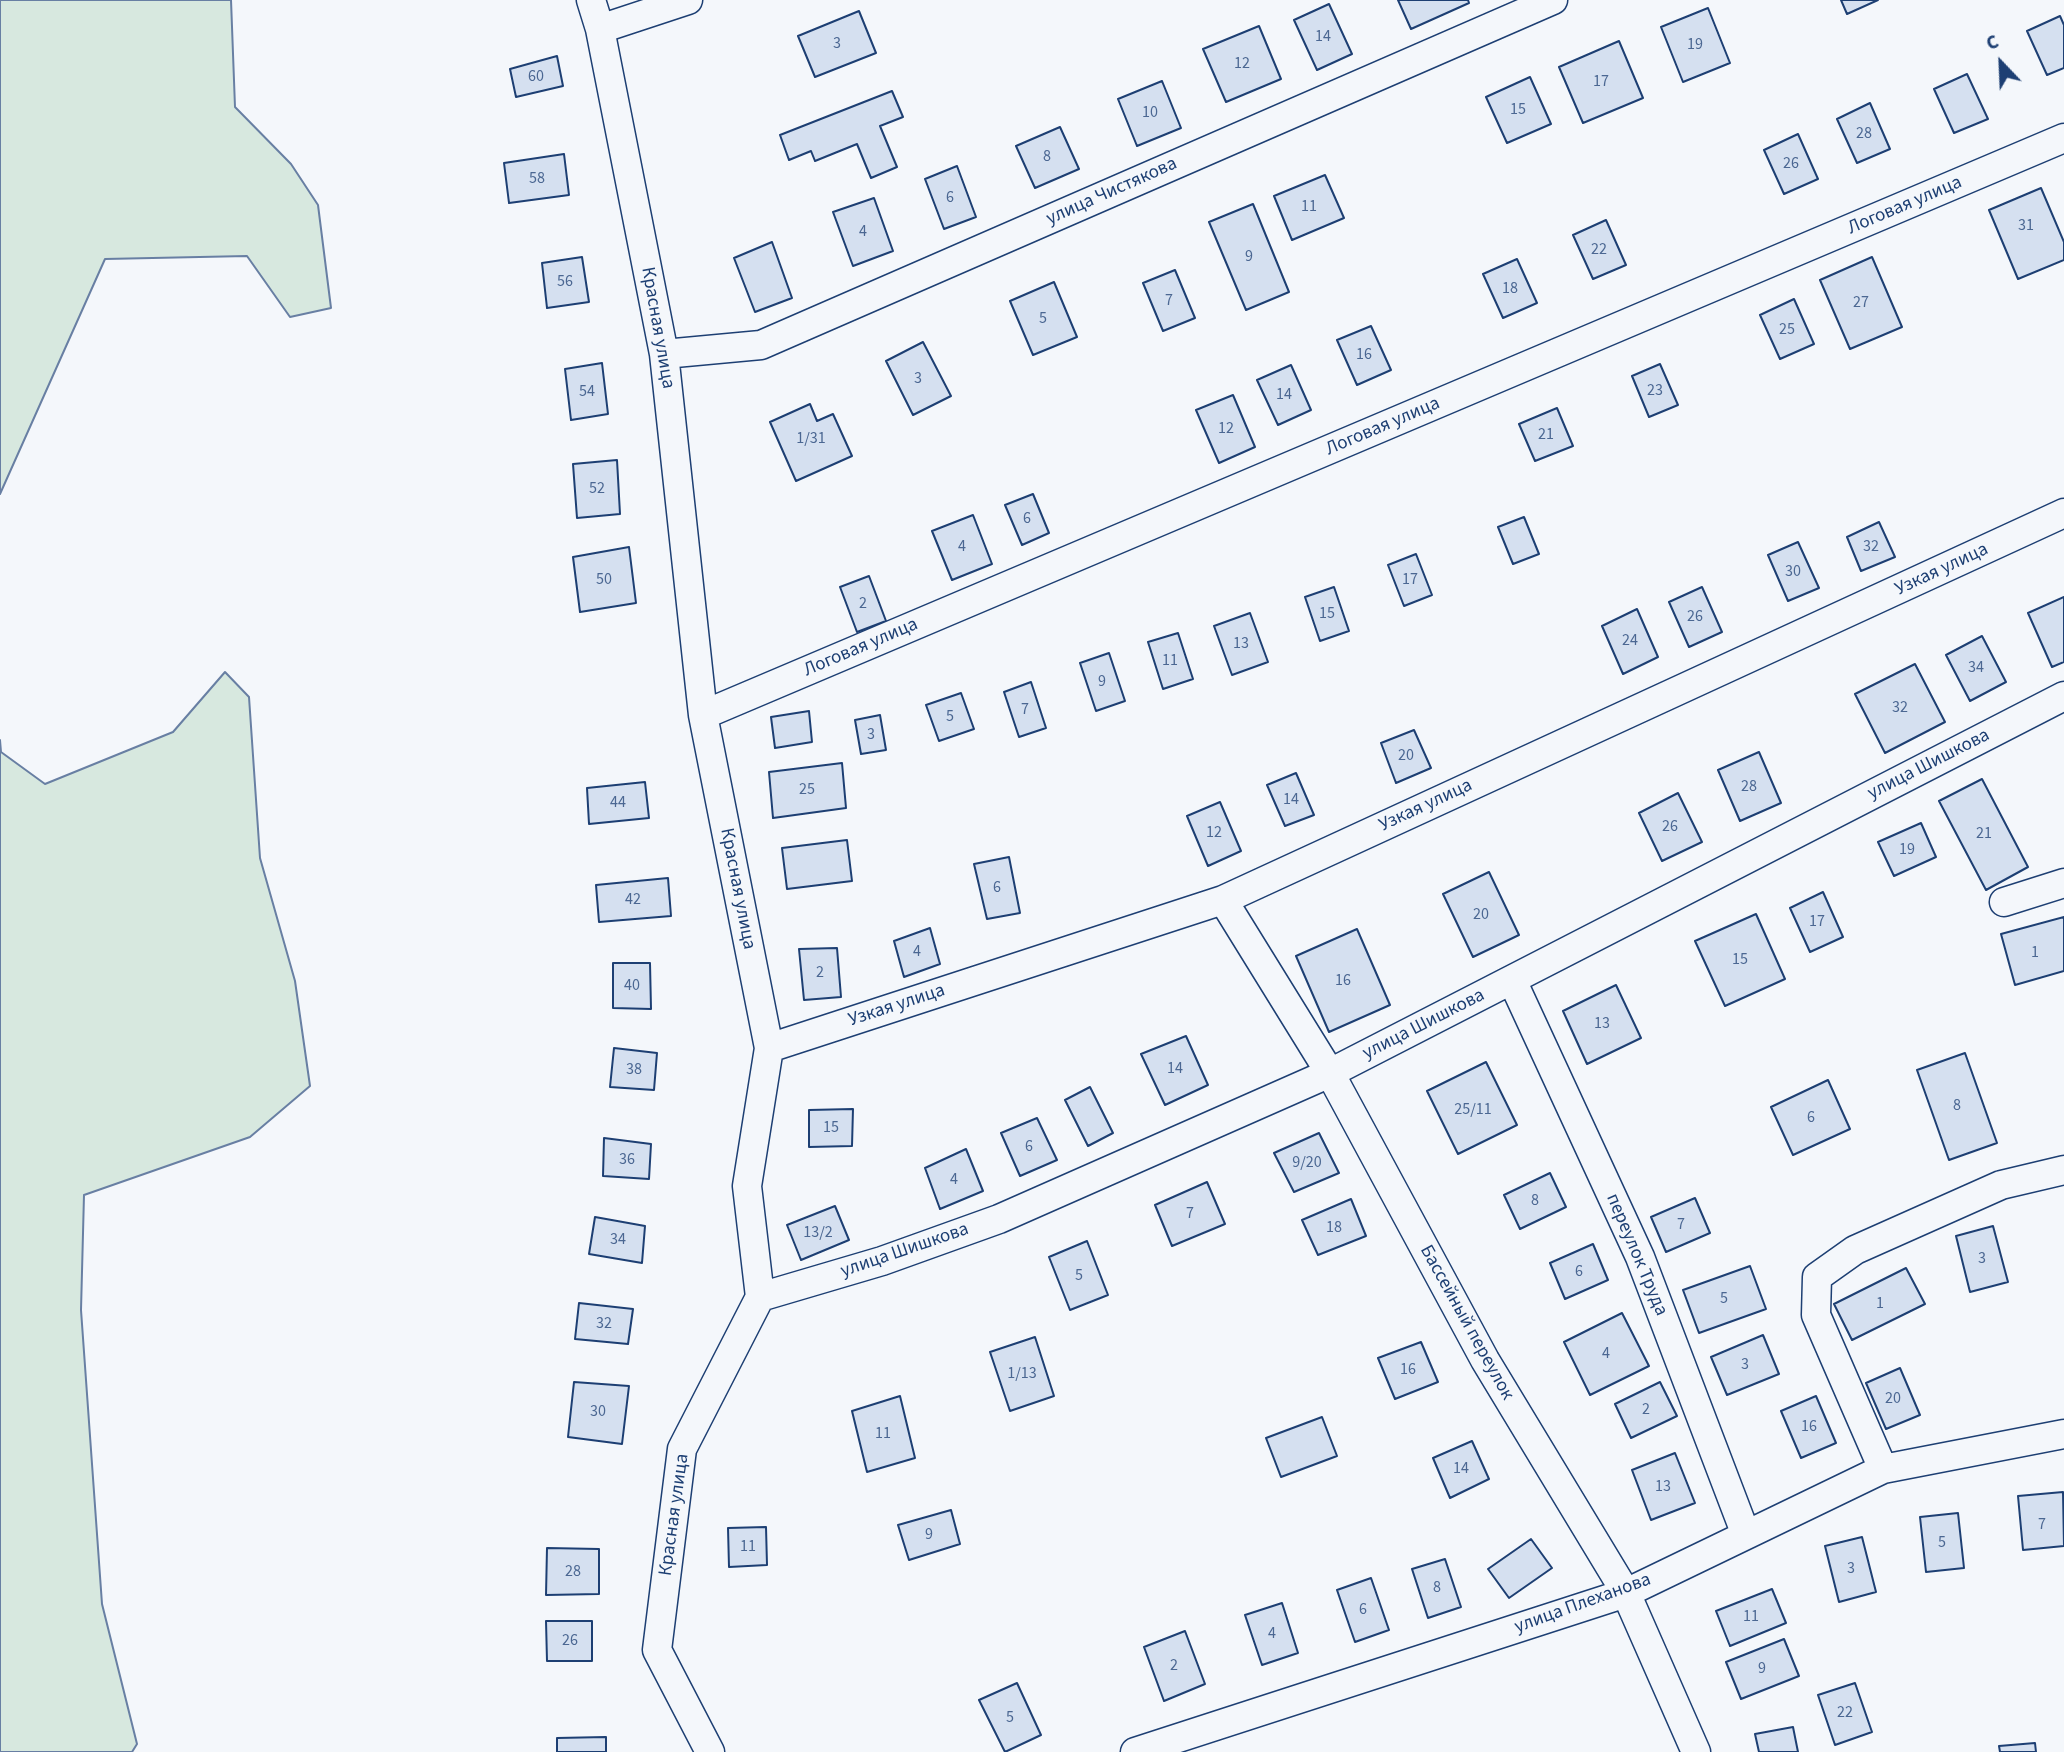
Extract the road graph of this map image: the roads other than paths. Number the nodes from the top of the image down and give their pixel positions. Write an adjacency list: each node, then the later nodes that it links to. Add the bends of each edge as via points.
1 (592, 0): 4 (street, Красная улица)
2 (688, 0): 4 (street)
3 (1553, 0): 6 (street, улица Чистякова, via 761,345)
4 (600, 29): 6 (street, Красная улица)
5 (2064, 138): 9 (street, Логовая улица)
6 (664, 354): 9 (street, Красная улица)
7 (2064, 513): 11 (street, Узкая улица)
8 (2064, 696): 13 (street, улица Шишкова)
9 (703, 715): 14 (street, Красная улица)
10 (2064, 883): 12 (street)
11 (1223, 900): 14 (street, Узкая улица); 15 (street, Бассейный переулок)
12 (2004, 902)
13 (1512, 980): 15 (street, улица Шишкова); 20 (street, переулок Труда, via 1640,1257)
14 (769, 1048): 17 (street, Красная улица, via 747,1186)
15 (1330, 1073): 17 (street, улица Шишкова, via 999,1219); 21 (street, Бассейный переулок, via 1485,1360)
16 (2064, 1170): 19 (street, via 2001,1185 1855,1250 1817,1277 1816,1315)
17 (760, 1297): 22 (street, Красная улица, via 682,1449 657,1650)
18 (2064, 1434): 19 (street, улица Плеханова)
19 (1883, 1469): 20 (street, улица Плеханова)
20 (1746, 1535): 21 (street, улица Плеханова)
21 (1626, 1593): 23 (street, улица Плеханова); 24 (street, Бассейный переулок)
22 (710, 1752)
23 (1135, 1752)
24 (1696, 1752)

